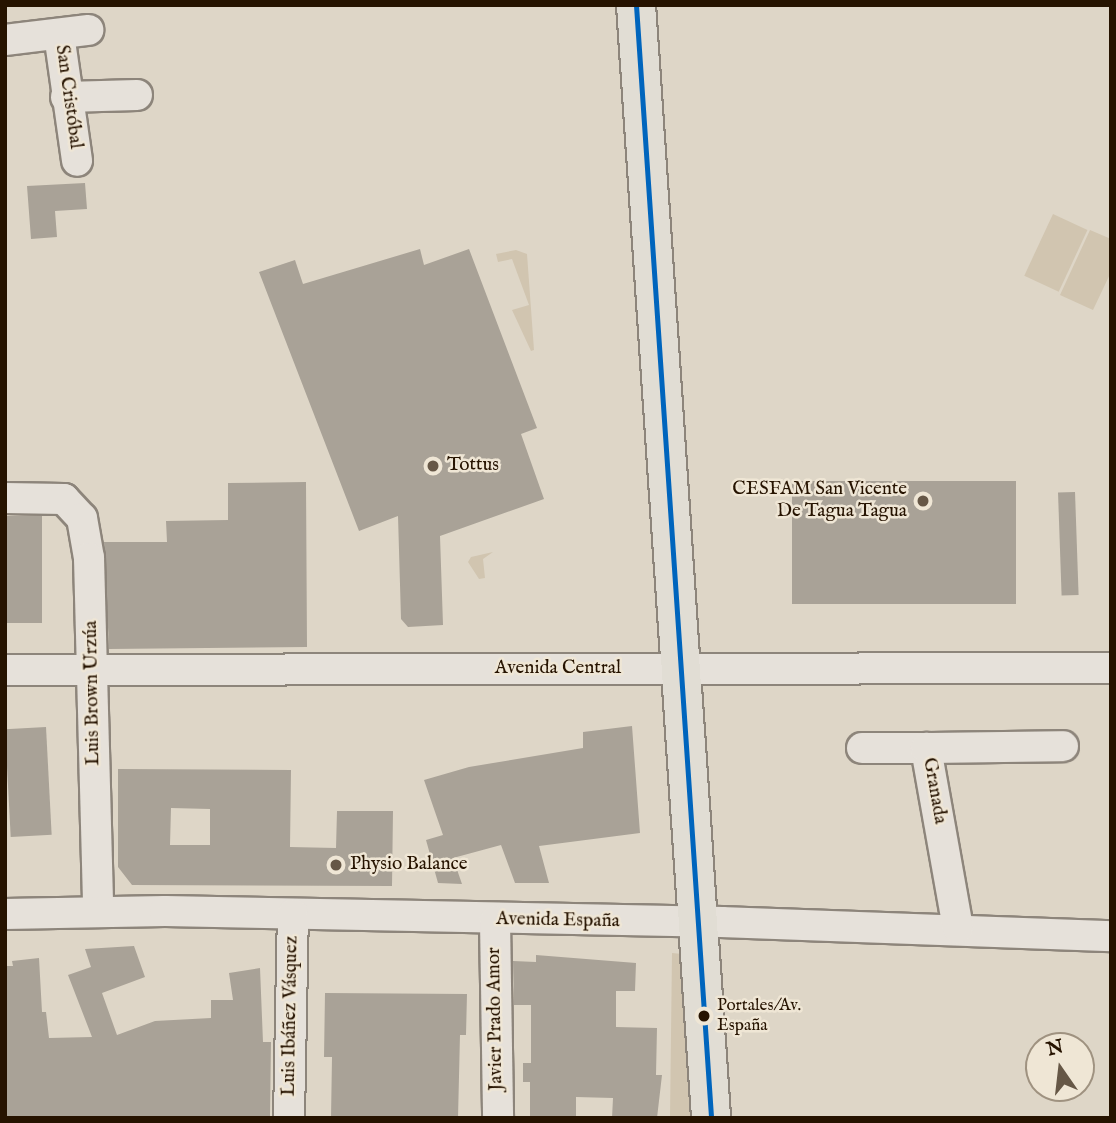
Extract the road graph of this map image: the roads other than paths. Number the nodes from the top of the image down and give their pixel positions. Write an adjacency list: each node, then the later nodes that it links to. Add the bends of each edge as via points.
1 (636, 5): 8 (main road)
2 (5, 40): 4 (street, San Cristóbal, via 74,32)
3 (137, 95): 4 (street)
4 (66, 97): 5 (street, San Cristóbal)
5 (77, 160)
6 (5, 498): 10 (street, Luis Brown Urzúa, via 64,499 82,518 89,558)
7 (1111, 668): 8 (street, Avenida Central)
8 (679, 669): 10 (street, Avenida Central); 18 (main road)
9 (5, 670): 10 (street, Avenida Central)
10 (93, 670): 14 (street, Luis Brown Urzúa)
11 (1063, 746): 13 (street, Granada)
12 (862, 748): 13 (street)
13 (926, 748): 19 (street, Granada)
14 (98, 910): 15 (street, Avenida España); 16 (street, Avenida España)
15 (5, 914)
16 (293, 914): 17 (street, Avenida España); 21 (street, Luis Ibáñez Vásquez)
17 (495, 920): 18 (street, Avenida España); 22 (street, Javier Prado Amor)
18 (696, 922): 19 (street, Avenida España); 23 (main road)
19 (958, 928): 20 (street, Avenida España)
20 (1111, 936)
21 (289, 1118)
22 (498, 1118)
23 (711, 1118)

